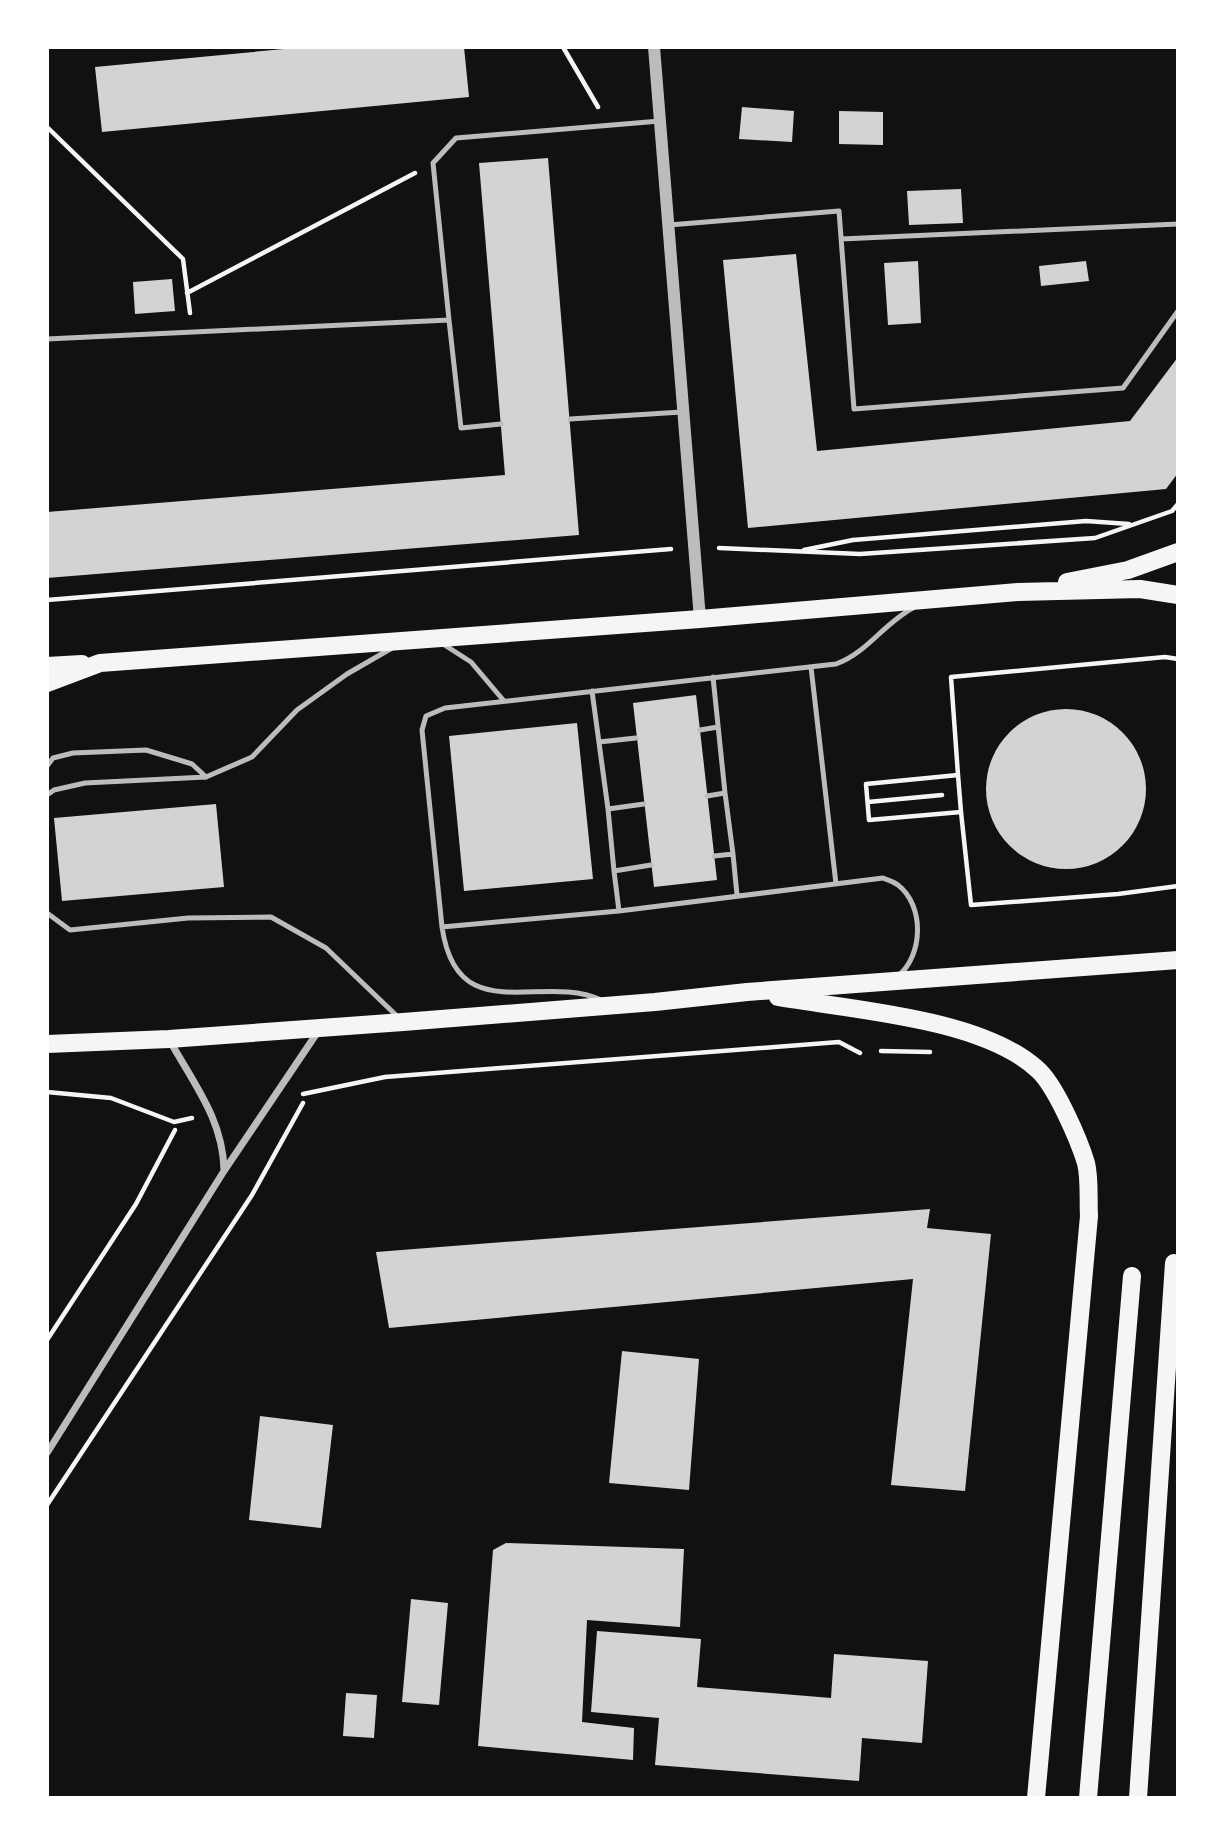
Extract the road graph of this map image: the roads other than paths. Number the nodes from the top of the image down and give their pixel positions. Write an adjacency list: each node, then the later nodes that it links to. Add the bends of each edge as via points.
1 (654, 47): 2 (street)
2 (660, 121): 4 (street); 7 (lane, via 456,138 433,163)
3 (1178, 224): 5 (lane)
4 (669, 225): 5 (lane, via 839,212); 9 (street)
5 (841, 239): 6 (lane, via 854,410 1123,388)
6 (1178, 311)
7 (449, 320): 8 (lane); 11 (lane, via 461,428)
8 (47, 339)
9 (684, 412): 10 (lane); 16 (street)
10 (570, 419)
11 (501, 424)
12 (1178, 552): 13 (main road, via 1128,570)
13 (1018, 592): 14 (main road, via 1140,589); 15 (main road)
14 (1178, 595)
15 (932, 600): 16 (main road); 21 (lane, via 893,620 849,659)
16 (700, 619): 17 (main road)
17 (434, 639): 18 (main road); 25 (lane, via 471,662)
18 (404, 641): 19 (main road); 31 (lane, via 297,710 252,757)
19 (100, 663): 20 (main road); 23 (main road)
20 (47, 666)
21 (811, 667): 22 (lane); 41 (lane)
22 (713, 677): 24 (lane); 26 (lane)
23 (47, 683)
24 (592, 691): 25 (lane); 29 (lane)
25 (504, 701): 45 (lane, via 445,708 426,716 422,730)
26 (718, 727): 27 (lane); 32 (lane)
27 (700, 730)
28 (636, 738): 29 (lane)
29 (599, 742): 36 (lane)
30 (47, 766): 31 (lane, via 54,758 73,753 146,750 192,764)
31 (206, 777): 33 (lane, via 85,783)
32 (725, 793): 34 (lane); 37 (lane)
33 (47, 794)
34 (707, 796)
35 (644, 804): 36 (lane)
36 (608, 809): 40 (lane)
37 (733, 854): 38 (lane); 42 (lane)
38 (714, 856)
39 (651, 865): 40 (lane)
40 (614, 871): 43 (lane)
41 (836, 884): 42 (lane); 47 (lane, via 883,878 908,895 919,932 905,971)
42 (737, 895): 43 (lane)
43 (619, 911): 45 (lane)
44 (47, 913): 50 (lane, via 70,930 188,918 271,917 326,948)
45 (442, 927): 49 (lane, via 445,948 454,964 478,985 515,994 575,992)
46 (1178, 960): 47 (main road)
47 (890, 983): 48 (main road)
48 (747, 992): 49 (main road); 58 (main road, via 939,1024 998,1043 1038,1069 1066,1111 1086,1164 1089,1216)
49 (613, 1006): 50 (main road)
50 (403, 1022): 51 (main road)
51 (321, 1027): 52 (main road); 54 (street)
52 (169, 1039): 53 (main road); 54 (street, via 220,1135)
53 (47, 1044)
54 (224, 1171): 57 (street)
55 (1174, 1263): 60 (main road)
56 (1132, 1276): 59 (main road)
57 (47, 1454)
58 (1036, 1798)
59 (1088, 1798)
60 (1138, 1798)

